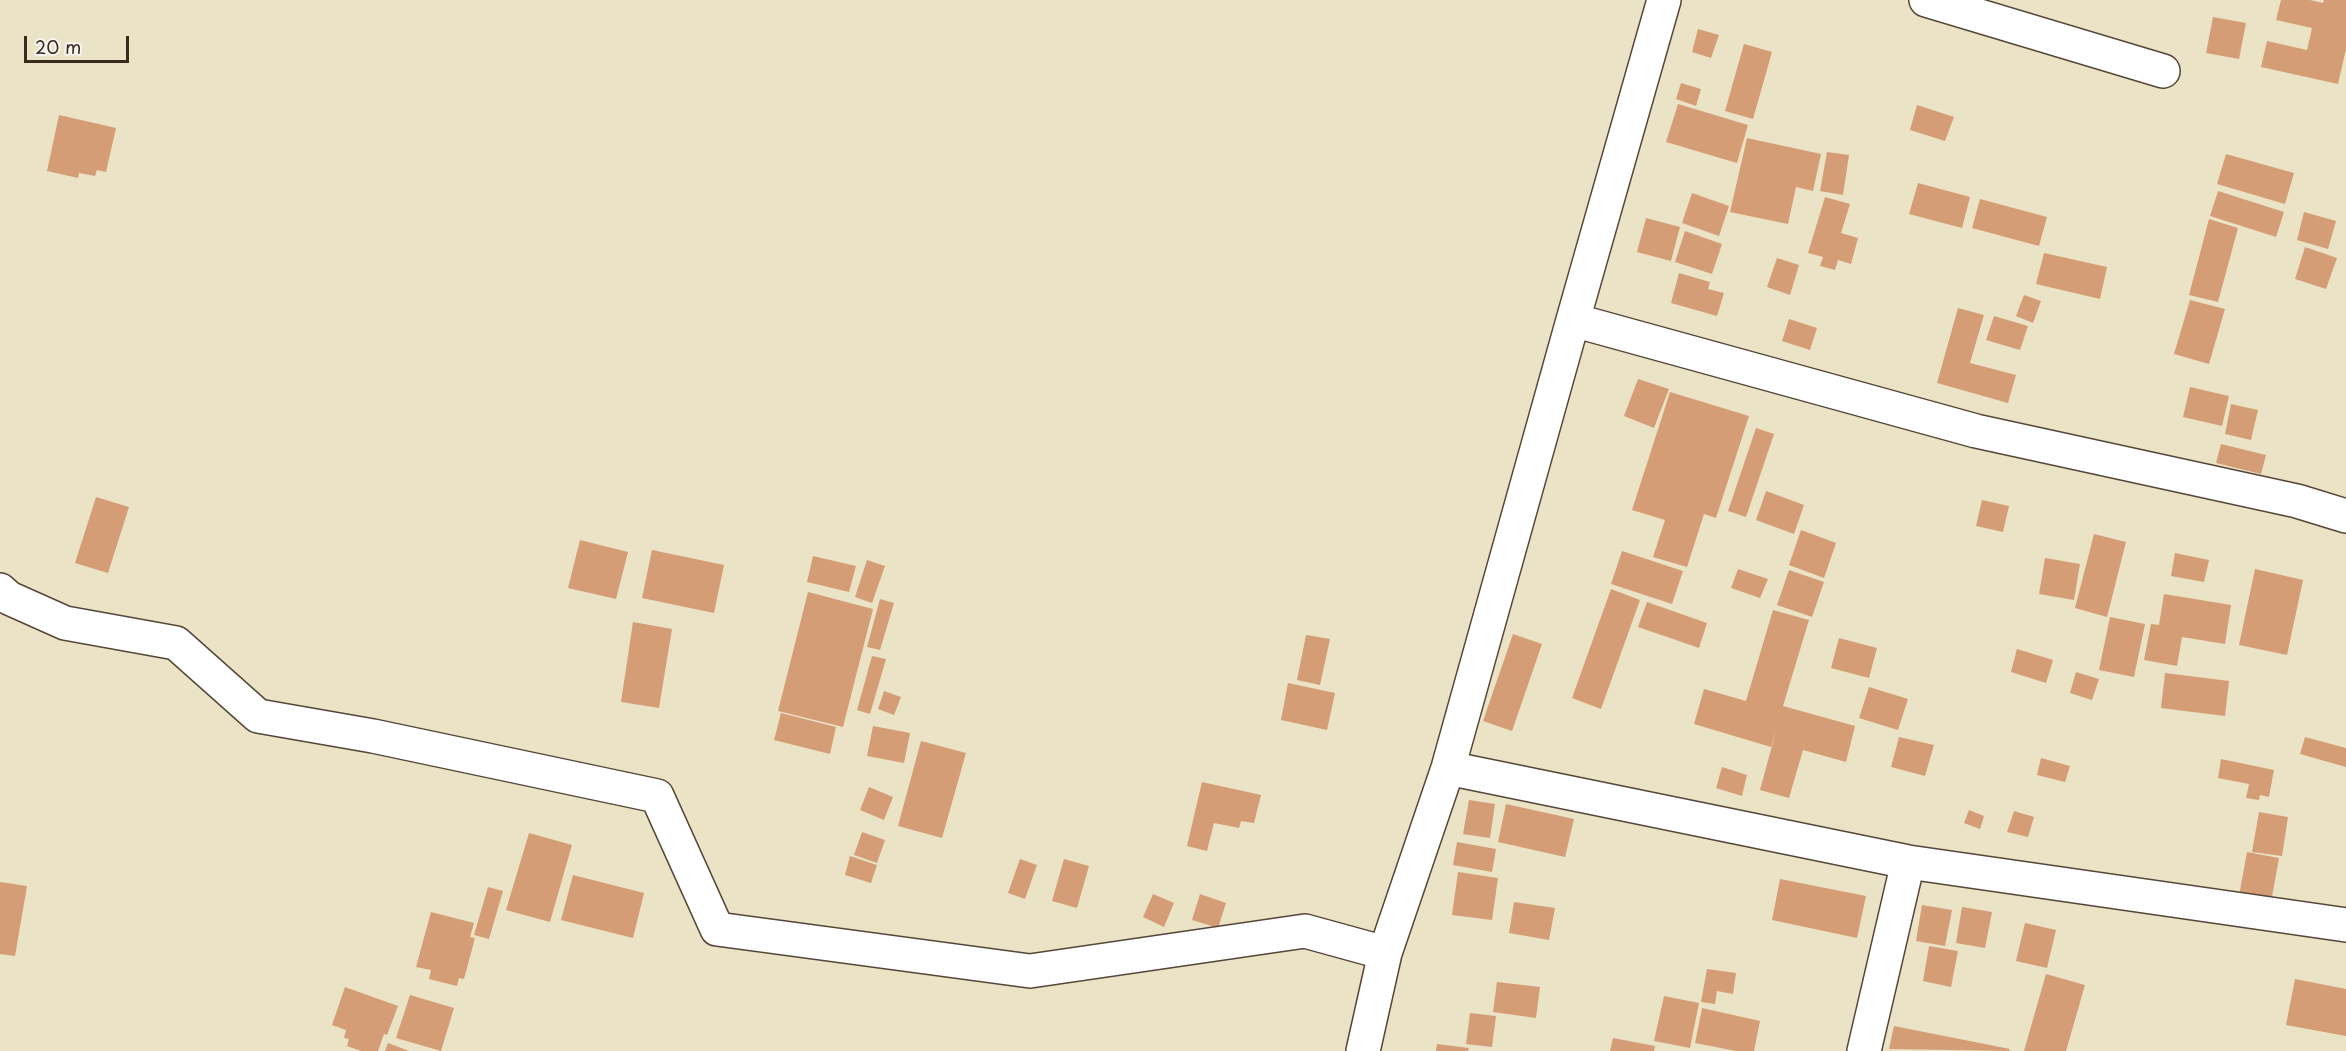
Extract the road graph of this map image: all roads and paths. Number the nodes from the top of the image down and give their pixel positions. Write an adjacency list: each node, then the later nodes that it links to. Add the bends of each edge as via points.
1 (1664, 0): 4 (street)
2 (1926, 0): 3 (street)
3 (2163, 71)
4 (1573, 320): 5 (street, via 1976,431 2297,501); 7 (street)
5 (2346, 516)
6 (0, 590): 10 (street, via 64,623 176,644 258,716 657,796 717,928 1030,971 1305,931)
7 (1448, 768): 8 (street); 10 (street)
8 (1908, 862): 9 (street); 12 (street)
9 (2346, 925)
10 (1385, 952): 11 (street)
11 (1363, 1051)
12 (1864, 1051)

